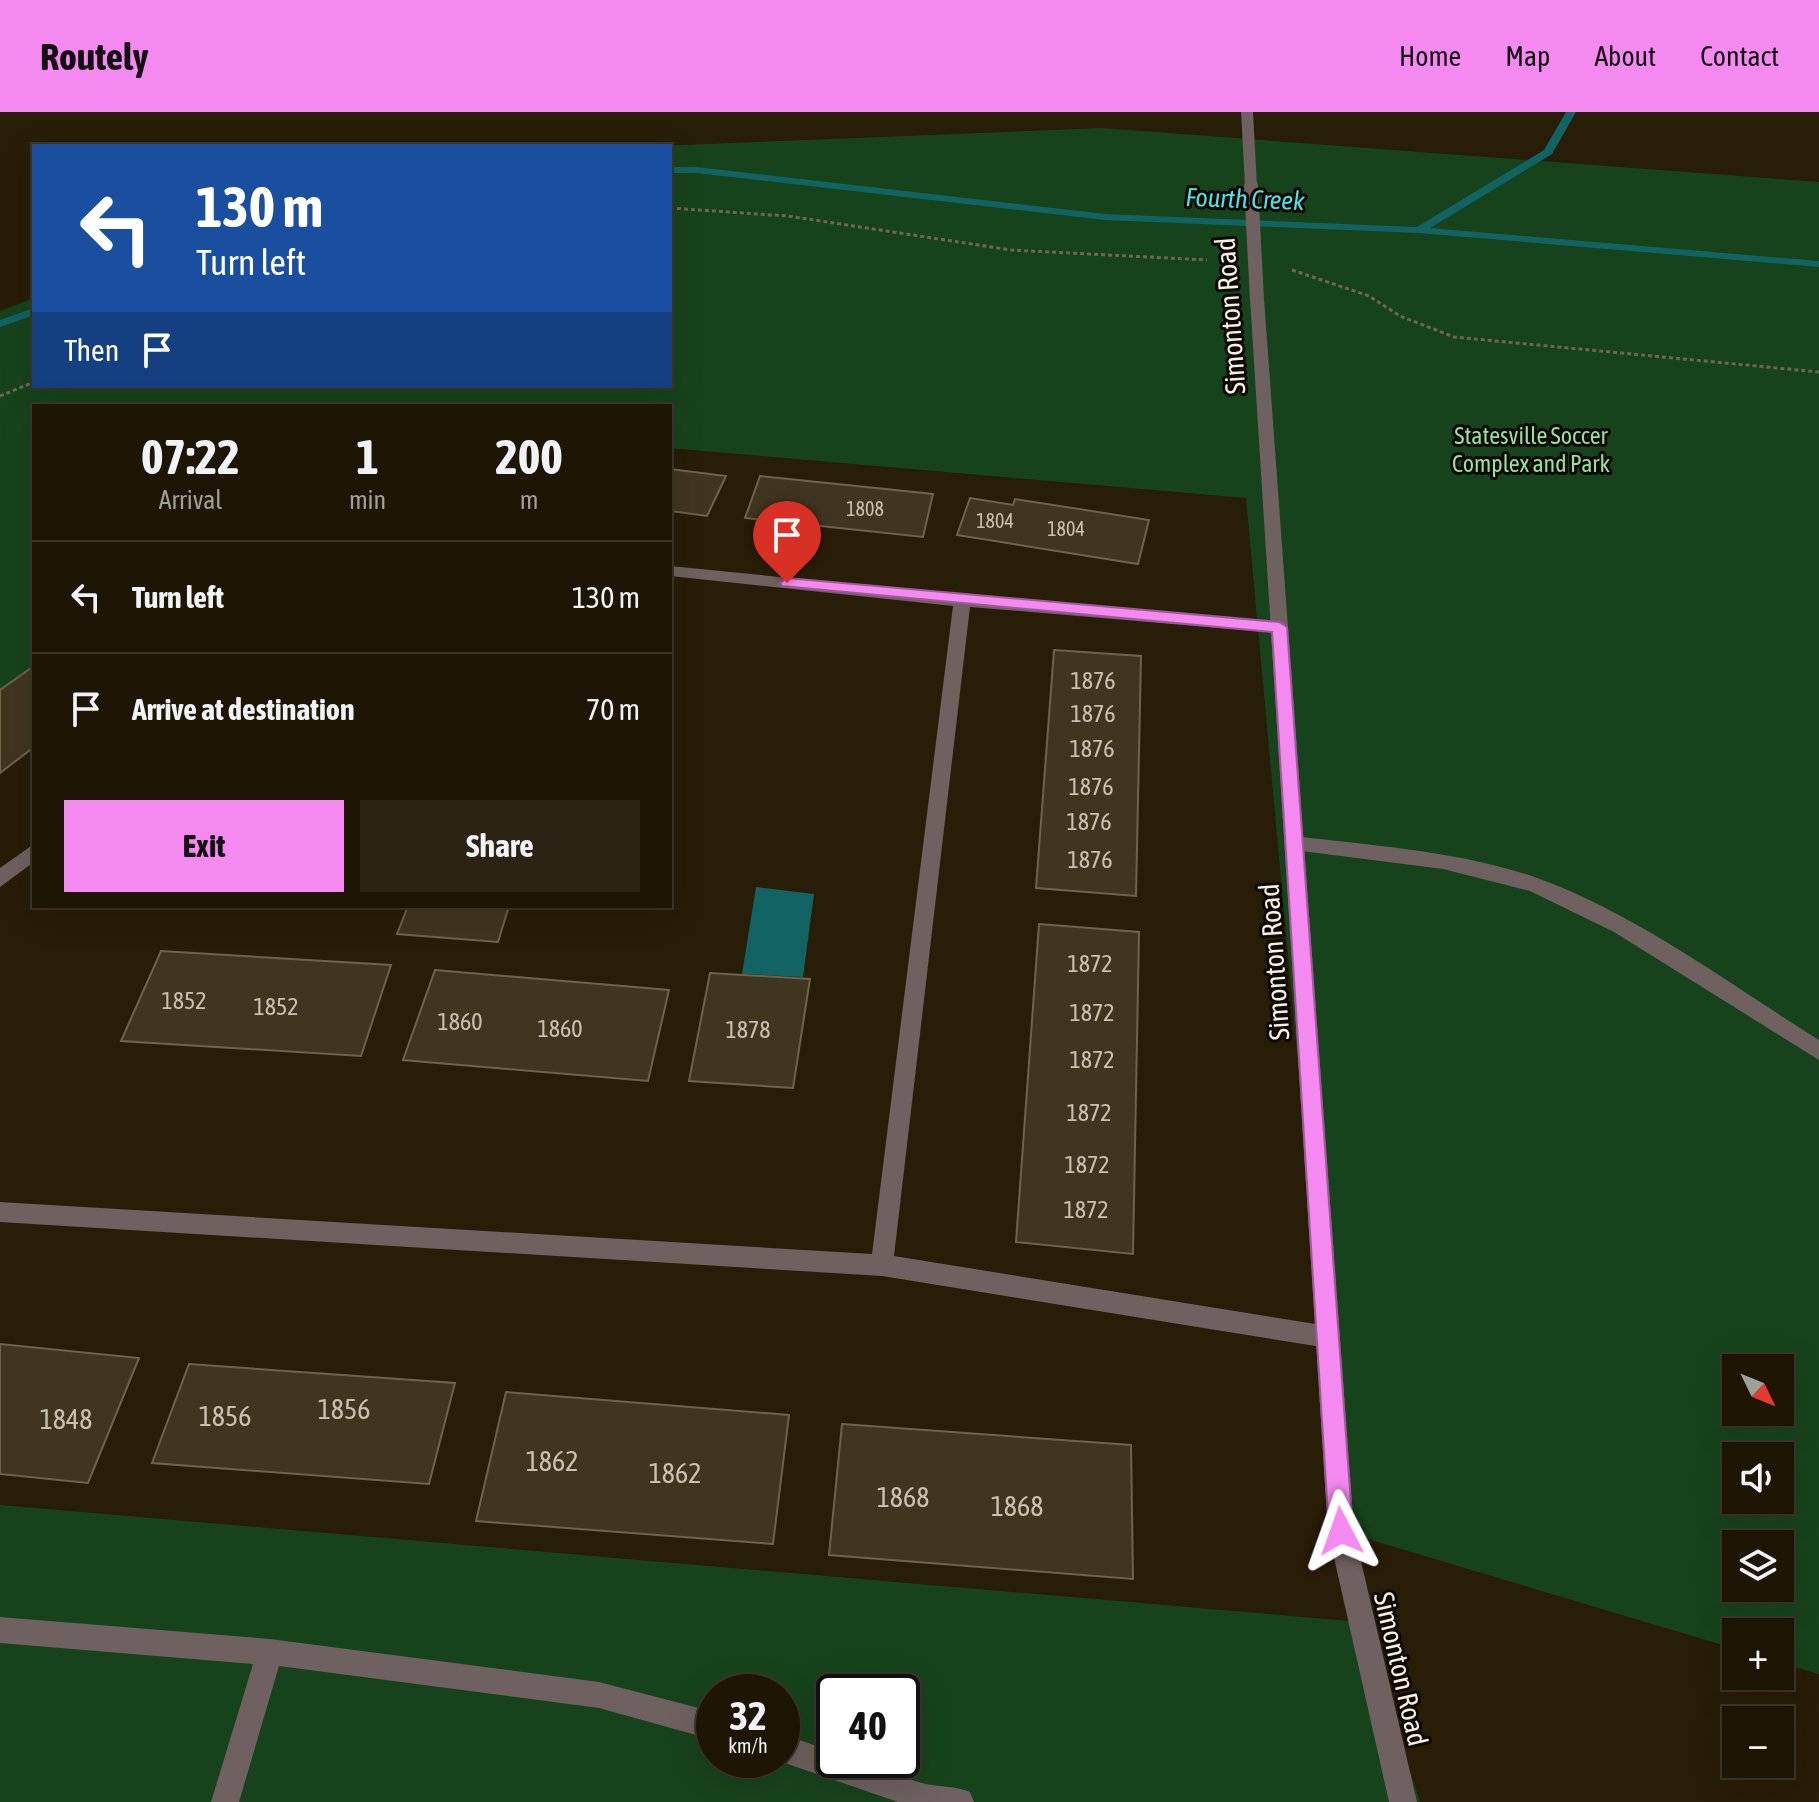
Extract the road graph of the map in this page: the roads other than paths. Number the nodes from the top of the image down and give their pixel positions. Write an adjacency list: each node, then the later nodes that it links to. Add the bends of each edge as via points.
1 (1247, 112): 4 (street, Simonton Road, bridge)
2 (672, 571): 3 (street)
3 (962, 601): 4 (street); 10 (street)
4 (1279, 627): 5 (street, Simonton Road)
5 (1294, 843): 8 (street, via 1443,862 1535,885 1621,926); 11 (street, Simonton Road)
6 (32, 853): 7 (street)
7 (0, 879)
8 (1819, 1051)
9 (0, 1212): 10 (street)
10 (882, 1265): 11 (street)
11 (1328, 1337): 16 (street, Simonton Road, via 1341,1531)
12 (0, 1630): 13 (street)
13 (270, 1652): 14 (street, via 599,1695); 17 (street)
14 (696, 1721)
15 (800, 1754): 18 (street, via 927,1798)
16 (1399, 1801)
17 (225, 1802)
18 (960, 1802)

